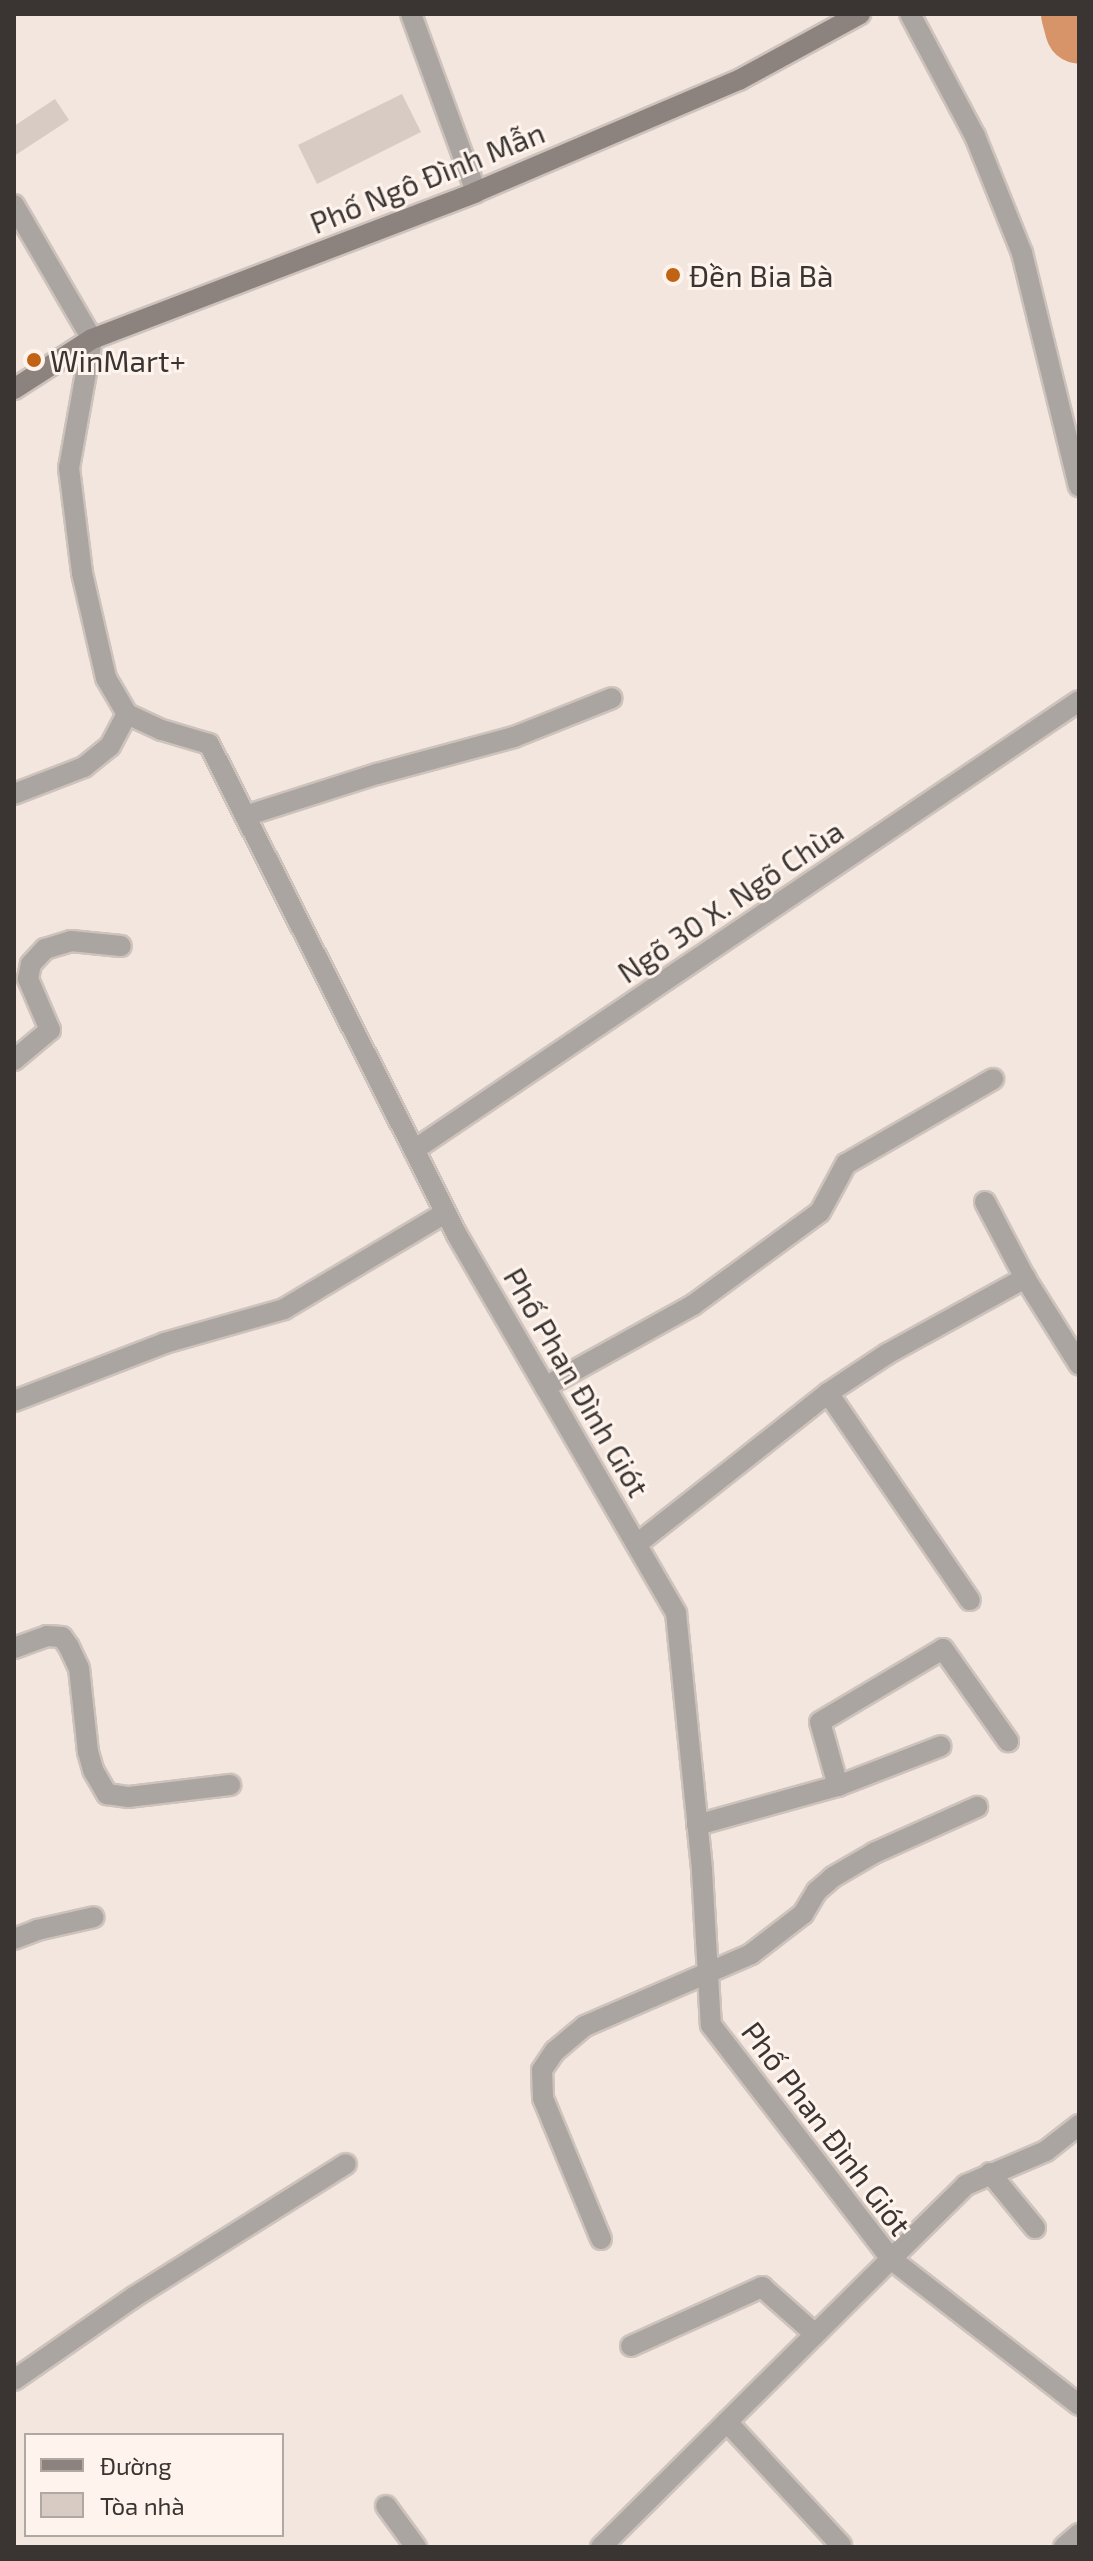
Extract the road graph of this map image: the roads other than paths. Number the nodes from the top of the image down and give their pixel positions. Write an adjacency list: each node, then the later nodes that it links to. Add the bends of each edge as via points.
1 (411, 14): 4 (street)
2 (860, 14): 4 (street, Phố Ngô Đình Mẫn, via 739,80)
3 (910, 14): 8 (street, via 975,136 1022,253)
4 (476, 192): 6 (street, Phố Ngô Đình Mẫn)
5 (14, 205): 6 (street)
6 (92, 339): 7 (street, Phố Ngô Đình Mẫn); 11 (street, via 69,468 82,573 106,678)
7 (14, 389)
8 (1079, 486)
9 (612, 698): 13 (street, via 514,737)
10 (1079, 701): 17 (street, Ngõ 30 X. Ngõ Chùa)
11 (127, 714): 12 (street, via 110,746 84,767); 13 (street, Phố Phan Đình Giót, via 209,744)
12 (14, 794)
13 (245, 816): 17 (street, Phố Phan Đình Giót)
14 (121, 946): 15 (street, via 71,941 45,949 31,964 28,979 50,1030)
15 (14, 1060)
16 (993, 1079): 22 (street, via 846,1164 820,1212 693,1305)
17 (414, 1150): 19 (street, Phố Phan Đình Giót)
18 (985, 1202): 20 (street)
19 (445, 1213): 22 (street, Phố Phan Đình Giót); 24 (street, via 284,1309 165,1343)
20 (1025, 1278): 21 (street); 23 (street)
21 (1076, 1353)
22 (545, 1387): 25 (street, Phố Phan Đình Giót)
23 (828, 1393): 25 (street); 26 (street)
24 (14, 1401)
25 (637, 1544): 33 (street, Phố Phan Đình Giót, via 676,1613)
26 (970, 1600)
27 (14, 1648): 30 (street, via 47,1636 62,1637 69,1647 79,1668 88,1752 107,1794 129,1797)
28 (1008, 1741): 31 (street, via 943,1649 820,1722)
29 (941, 1746): 31 (street)
30 (230, 1785)
31 (838, 1786): 33 (street)
32 (977, 1807): 36 (street, via 833,1877 781,1932)
33 (697, 1825): 36 (street, Phố Phan Đình Giót)
34 (94, 1917): 35 (street)
35 (14, 1939)
36 (708, 1976): 41 (street, via 585,2026 568,2037 542,2070 543,2098); 42 (street, Phố Phan Đình Giót, via 711,2025)
37 (1079, 2125): 39 (street, via 1046,2151)
38 (346, 2164): 45 (street, via 134,2297)
39 (990, 2173): 40 (street); 42 (street, via 966,2185)
40 (1035, 2228)
41 (601, 2239)
42 (891, 2259): 43 (street, Phố Phan Đình Giót); 46 (street)
43 (815, 2334): 44 (street, via 762,2287); 47 (street, Phố Phan Đình Giót)
44 (631, 2346)
45 (14, 2380)
46 (1079, 2405)
47 (727, 2422): 50 (street); 52 (street, Phố Phan Đình Giót)
48 (386, 2506): 51 (street)
49 (1079, 2534): 53 (street)
50 (841, 2545)
51 (416, 2547)
52 (601, 2547)
53 (1064, 2547)

